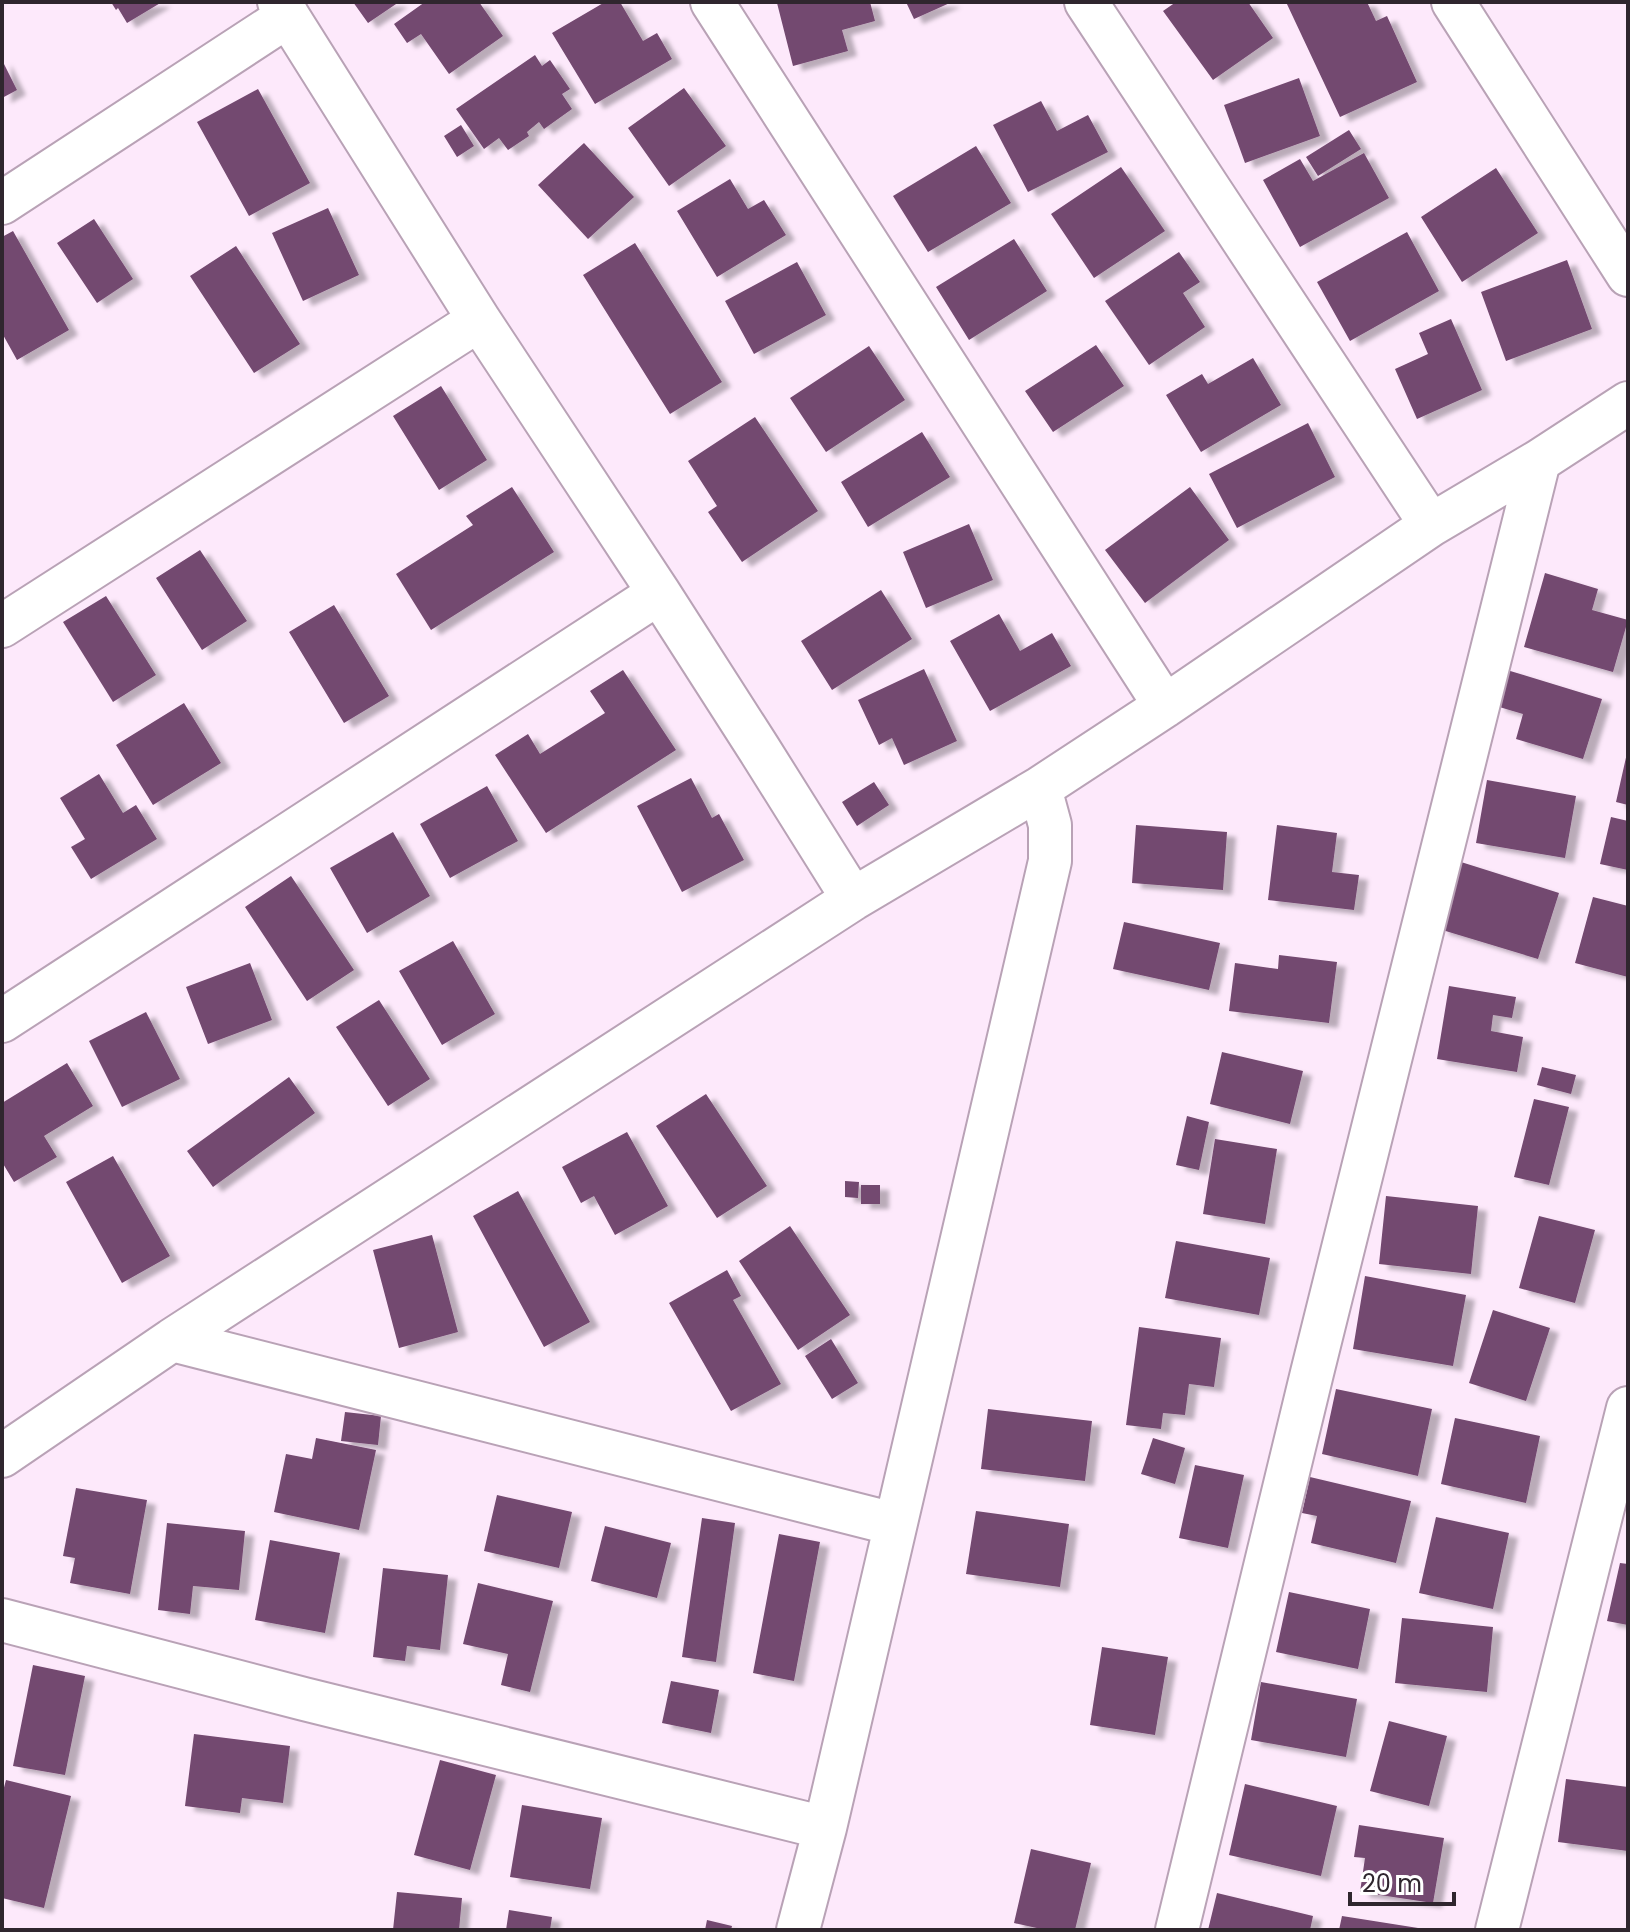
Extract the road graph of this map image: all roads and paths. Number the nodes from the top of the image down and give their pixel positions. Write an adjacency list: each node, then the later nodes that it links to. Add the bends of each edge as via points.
1 (712, 2): 13 (street)
2 (1086, 2): 10 (street)
3 (1453, 2): 6 (street)
4 (284, 9): 5 (street); 7 (street)
5 (2, 203)
6 (1628, 275)
7 (479, 320): 11 (street); 12 (street)
8 (1628, 403): 9 (street)
9 (1539, 461): 10 (street); 24 (street)
10 (1431, 525): 13 (street)
11 (659, 593): 15 (street); 16 (street)
12 (2, 626)
13 (1165, 706): 14 (street)
14 (1040, 788): 15 (street); 20 (street, via 1050,825 1050,861)
15 (853, 899): 17 (street)
16 (2, 1021)
17 (172, 1340): 19 (street); 20 (street)
18 (1628, 1408): 25 (street)
19 (2, 1456)
20 (894, 1524): 22 (street)
21 (2, 1620): 22 (street)
22 (825, 1828): 23 (street)
23 (798, 1930)
24 (1177, 1930)
25 (1497, 1930)

